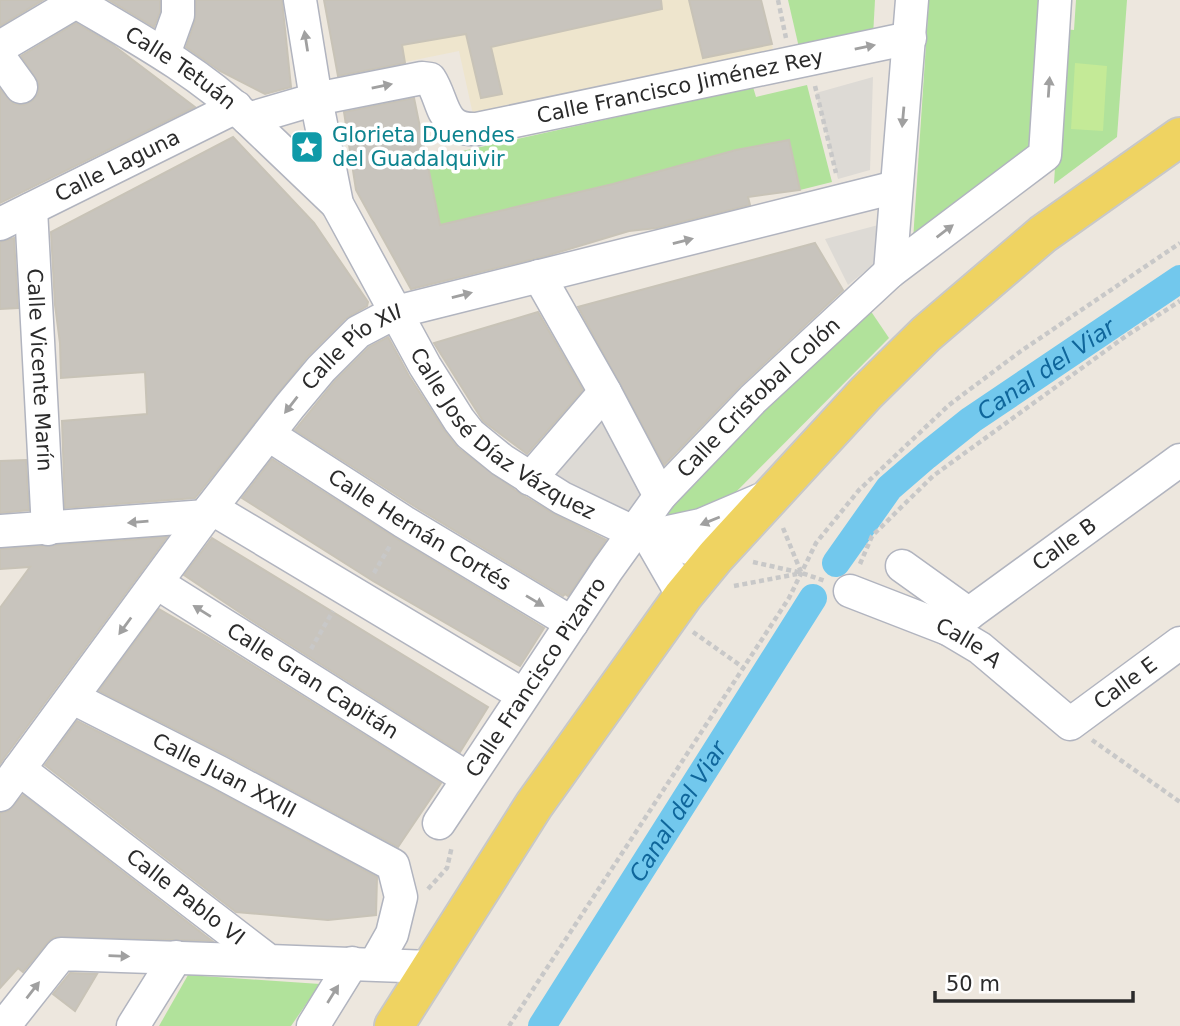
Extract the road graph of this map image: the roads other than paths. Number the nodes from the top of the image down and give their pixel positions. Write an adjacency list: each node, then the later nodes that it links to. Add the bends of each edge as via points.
1 (178, 0): 7 (street, via 178,15)
2 (300, 0): 10 (street, one-way to 2)
3 (912, 0): 5 (street)
4 (1055, 0): 18 (street, Calle Cristobal Colón, one-way to 4, via 1045,155)
5 (910, 38): 10 (street, Calle Francisco Jiménez Rey, one-way to 5, via 430,79 451,123 477,129); 14 (street, one-way to 14)
6 (0, 47): 7 (street, Calle Tetuán, via 76,2)
7 (164, 54): 11 (street, Calle Tetuán)
8 (0, 58): 9 (street)
9 (22, 87)
10 (316, 99): 11 (street, Calle Laguna); 15 (street)
11 (242, 113): 15 (street, Calle Tetuán); 16 (street, Calle Laguna)
12 (1180, 137): 22 (main road, via 1043,234 926,334)
13 (1180, 159): 22 (main road, via 1052,248)
14 (896, 187): 18 (street); 19 (street, Calle Pío XII, one-way to 14)
15 (337, 204): 20 (street, Calle José Díaz Vázquez)
16 (31, 209): 17 (street, Calle Laguna); 29 (street, Calle Vicente Marín)
17 (0, 224)
18 (890, 272): 26 (street, Calle Cristobal Colón, via 753,399)
19 (539, 276): 20 (street, Calle Pío XII, one-way to 19); 21 (street)
20 (396, 312): 23 (street, Calle Pío XII, one-way to 23, via 358,332 321,369); 25 (street, Calle José Díaz Vázquez, via 470,434)
21 (605, 392): 25 (street); 26 (street)
22 (866, 393): 27 (main road)
23 (269, 435): 28 (street, Calle Pío XII); 38 (street, Calle Hernán Cortés, one-way to 38)
24 (1180, 460): 37 (street, Calle B)
25 (530, 479): 31 (street, Calle José Díaz Vázquez)
26 (660, 496): 31 (street, Calle Cristobal Colón)
27 (769, 496): 31 (street, one-way to 31, via 701,526); 32 (main road)
28 (209, 512): 29 (street, one-way to 29); 34 (street, Calle Pío XII); 40 (street)
29 (48, 529): 30 (street)
30 (0, 531)
31 (641, 534): 32 (street, Calle José Díaz Vázquez); 36 (street); 38 (street, Calle Francisco Pizarro)
32 (716, 556): 36 (main road)
33 (902, 566): 37 (street, Calle A)
34 (157, 583): 41 (street, Calle Pío XII, one-way to 41); 44 (street, Calle Gran Capitán, one-way to 34)
35 (850, 590): 37 (street, Calle A)
36 (683, 611): 50 (main road, via 534,805)
37 (958, 621): 42 (street, Calle A, via 980,648)
38 (572, 623): 40 (street, Calle Francisco Pizarro)
39 (1180, 643): 42 (street, Calle E)
40 (523, 695): 44 (street, Calle Francisco Pizarro)
41 (73, 698): 43 (street, Calle Pío XII); 49 (street, Calle Juan XXIII, via 393,865 401,897 392,934)
42 (1070, 724)
43 (19, 769): 45 (street, Calle Pío XII); 48 (street, Calle Pablo VI)
44 (467, 778): 46 (street, Calle Francisco Pizarro)
45 (0, 795)
46 (439, 823)
47 (176, 957): 48 (street); 51 (street, one-way to 47, via 61,954); 52 (street)
48 (269, 961): 49 (street)
49 (364, 963): 50 (street); 53 (street, one-way to 49)
50 (431, 967): 54 (main road)
51 (4, 1026)
52 (133, 1026)
53 (313, 1026)
54 (394, 1026)

